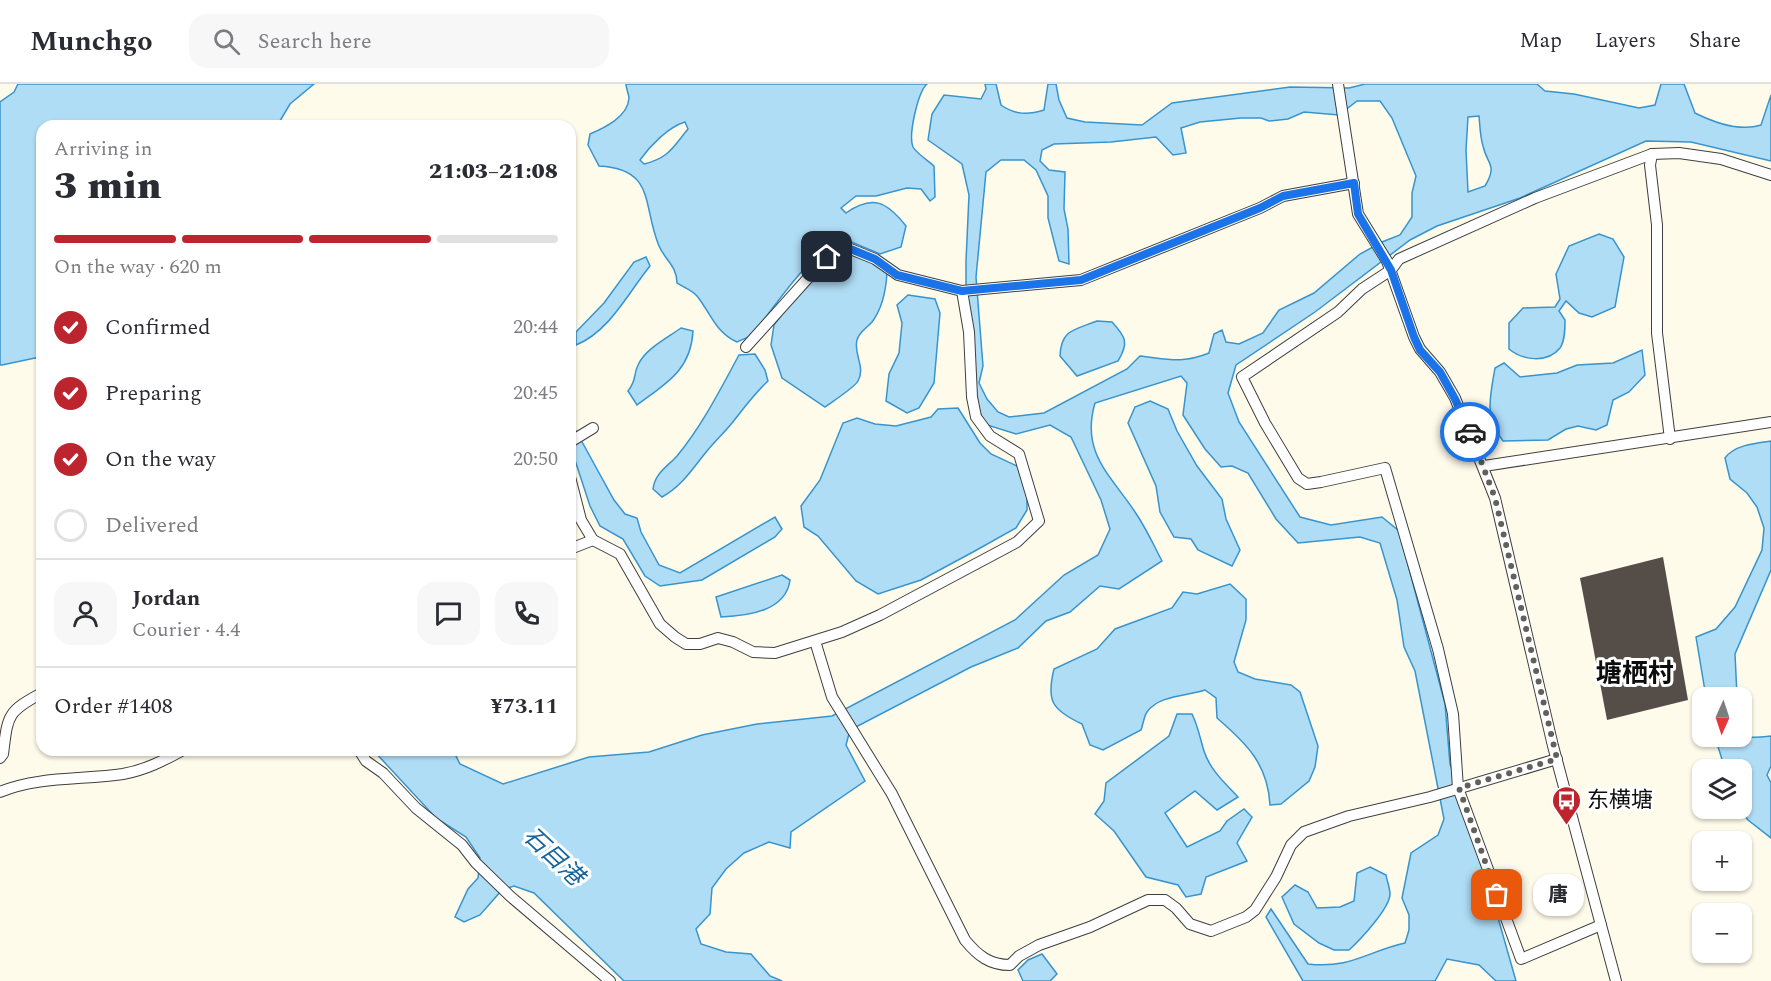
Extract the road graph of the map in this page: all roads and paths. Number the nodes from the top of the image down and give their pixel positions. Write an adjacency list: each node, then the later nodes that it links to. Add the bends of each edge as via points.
1 (1338, 84): 4 (street)
2 (1652, 154): 3 (street, via 1721,159); 5 (street, via 1460,230); 11 (street, via 1657,225 1656,333)
3 (1771, 174)
4 (1354, 183): 5 (street, via 1358,214); 6 (street, via 1283,196 1081,280)
5 (1389, 266): 12 (street, via 1420,350 1440,372 1455,399); 22 (street, via 1338,312 1242,377 1298,478 1307,484 1385,468 1438,649 1453,714)
6 (962, 291): 7 (street, via 897,275 875,259 841,248 827,257); 16 (street, via 976,417 990,436 1019,454 1039,521 1017,542 932,588 880,615)
7 (746, 347)
8 (1771, 422): 11 (street)
9 (593, 428): 10 (street)
10 (576, 438)
11 (1670, 439): 12 (street)
12 (1484, 466): 21 (street)
13 (576, 500): 14 (street, via 581,520)
14 (593, 540): 15 (street); 16 (street, via 620,554 660,624 686,644 718,638 753,652 775,653)
15 (576, 547)
16 (815, 641): 22 (street, via 832,697 892,794 965,940 978,955 996,965 1010,965 1039,945 1148,900 1165,900 1190,924 1210,931 1255,910 1291,845 1304,832 1349,816)
17 (36, 696): 20 (street, via 7,720)
18 (172, 756): 23 (street, via 125,773 39,782)
19 (362, 756): 25 (street, via 416,808 462,845 510,896)
20 (0, 758)
21 (1557, 759): 22 (street); 24 (street)
22 (1459, 788): 24 (street, via 1521,959)
23 (0, 792)
24 (1601, 925): 26 (street)
25 (610, 981)
26 (1616, 981)

